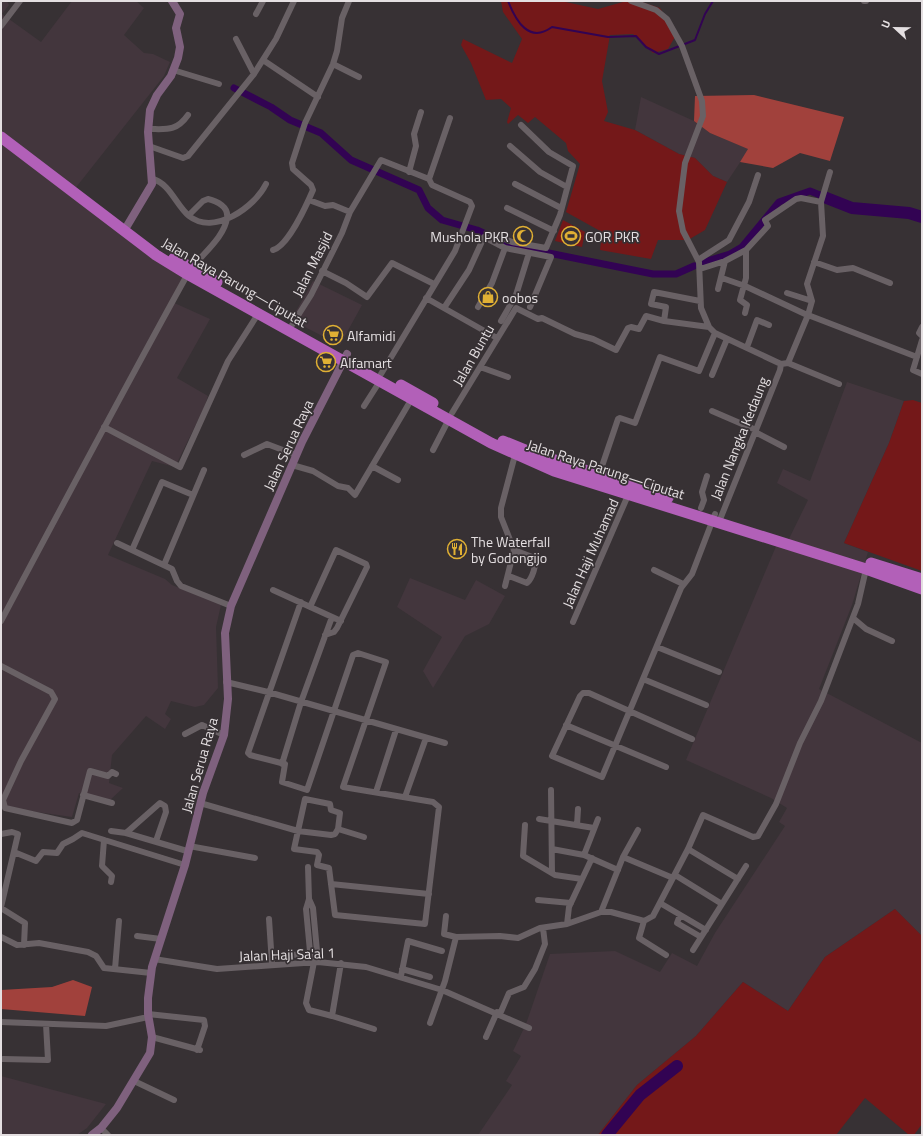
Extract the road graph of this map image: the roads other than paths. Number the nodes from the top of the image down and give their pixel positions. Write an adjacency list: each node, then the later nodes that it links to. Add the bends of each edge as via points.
1 (20, 1): 8 (street)
2 (172, 1): 12 (main road, via 180,14 176,28 179,53)
3 (263, 1): 7 (street)
4 (294, 1): 10 (street)
5 (349, 1): 11 (street, via 342,18)
6 (631, 1): 48 (street, via 661,13 667,19 680,44 704,108 702,123 685,163 679,211 683,231)
7 (256, 14)
8 (2, 22)
9 (236, 39): 13 (street)
10 (263, 60): 13 (street); 16 (street)
11 (333, 64): 14 (street); 16 (street)
12 (173, 70): 15 (street); 22 (main road, via 152,104)
13 (254, 74): 24 (street, via 185,158)
14 (359, 76)
15 (219, 84)
16 (318, 97): 34 (street, via 302,131 292,167 311,185 313,190)
17 (421, 112): 26 (street, via 414,134 416,146)
18 (188, 115): 22 (street, via 174,128)
19 (450, 118): 30 (street)
20 (521, 126): 33 (street, via 549,152 573,166)
21 (1, 128): 41 (highway, Jalan Raya Parung—Ciputat)
22 (148, 129): 24 (main road)
23 (1, 136): 52 (highway, Jalan Raya Parung—Ciputat, via 156,255)
24 (149, 146): 29 (main road)
25 (510, 146): 33 (street, via 540,172)
26 (409, 172): 30 (street); 38 (street, Jalan Masjid, via 380,161)
27 (830, 172): 35 (street)
28 (758, 175): 48 (street, via 749,202 729,240)
29 (153, 179): 39 (street, via 166,187); 41 (main road, via 148,193)
30 (429, 179): 56 (street, via 432,185 472,203 455,251)
31 (266, 184): 40 (street, via 254,200)
32 (515, 184): 37 (street)
33 (567, 187): 37 (street)
34 (309, 200): 38 (street); 45 (street, via 294,228 279,247)
35 (821, 202): 46 (street, via 796,199 767,222 768,226); 50 (street, via 824,233)
36 (507, 208): 42 (street)
37 (562, 208): 42 (street)
38 (350, 212): 53 (street, Jalan Masjid)
39 (189, 216): 40 (street, via 202,223); 40 (street, via 208,199 224,207)
40 (227, 219): 52 (street, via 220,234)
41 (127, 226): 52 (highway, Jalan Raya Parung—Ciputat)
42 (554, 231): 43 (street, via 546,248 512,242 495,235)
43 (486, 238): 44 (street); 65 (street, via 484,237 469,270)
44 (505, 248): 47 (street); 64 (street, via 492,283)
45 (273, 250)
46 (746, 250): 49 (street); 57 (street)
47 (529, 253): 63 (street, via 551,257); 69 (street, via 516,295)
48 (698, 260): 51 (street)
49 (724, 260): 51 (street); 54 (street)
50 (814, 262): 55 (street, via 837,270 854,268); 62 (street, via 806,287)
51 (700, 269): 61 (street)
52 (190, 271): 67 (highway, Jalan Raya Parung—Ciputat); 71 (highway, Jalan Raya Parung—Ciputat); 95 (street)
53 (322, 271): 56 (street, via 346,282 367,297 392,263); 71 (street, Jalan Masjid)
54 (722, 278): 57 (street); 58 (street)
55 (890, 283)
56 (434, 284): 60 (street)
57 (745, 286): 66 (street, via 740,300 747,305); 68 (street)
58 (718, 289)
59 (787, 293): 62 (street)
60 (426, 298): 65 (street); 89 (street)
61 (700, 301): 70 (street, via 654,292 651,304 666,307); 73 (street)
62 (812, 301): 68 (street)
63 (530, 306)
64 (478, 307)
65 (444, 308): 77 (street)
66 (745, 313)
67 (258, 314): 82 (highway, Jalan Raya Parung—Ciputat); 95 (street, via 228,360 180,467)
68 (807, 315): 81 (street); 83 (street)
69 (501, 321)
70 (664, 321): 73 (street); 77 (street, Jalan Buntu, via 645,316 639,329 628,328 616,350 542,318 538,320 516,308)
71 (292, 325): 82 (highway, Jalan Raya Parung—Ciputat)
72 (769, 325): 80 (street, via 757,320)
73 (709, 327): 75 (street)
74 (922, 327): 76 (street, via 919,333)
75 (715, 333): 78 (street); 105 (street, via 699,371 660,357 635,423 618,419)
76 (922, 336)
77 (496, 338): 85 (street, Jalan Buntu)
78 (727, 339): 80 (street); 87 (street)
79 (922, 340): 81 (street)
80 (747, 347): 84 (street)
81 (917, 357): 86 (street, via 913,370)
82 (345, 358): 89 (highway, Jalan Raya Parung—Ciputat); 100 (main road, Jalan Serua Raya)
83 (788, 363): 84 (street); 90 (street)
84 (781, 364): 96 (street, Jalan Nangka Kedaung)
85 (480, 367): 88 (street); 94 (street, Jalan Buntu)
86 (922, 374)
87 (712, 375)
88 (508, 377)
89 (380, 378): 91 (highway, Jalan Raya Parung—Ciputat); 92 (street); 94 (highway, Jalan Raya Parung—Ciputat)
90 (839, 384)
91 (411, 400): 94 (highway, Jalan Raya Parung—Ciputat); 103 (street)
92 (364, 406)
93 (712, 412): 96 (street)
94 (453, 413): 98 (street, Jalan Buntu); 101 (highway, Jalan Raya Parung—Ciputat); 105 (highway, Jalan Raya Parung—Ciputat, via 508,443)
95 (104, 427): 130 (street)
96 (756, 431): 97 (street); 111 (street, Jalan Nangka Kedaung)
97 (784, 447)
98 (433, 450)
99 (244, 455): 100 (street, via 267,444)
100 (296, 455): 102 (main road, Jalan Serua Raya)
101 (516, 455): 108 (highway, Jalan Raya Parung—Ciputat, via 554,471); 114 (street, via 501,508 501,517)
102 (292, 465): 103 (street, via 314,471 334,484 348,488 355,495); 126 (main road, Jalan Serua Raya)
103 (372, 466): 107 (street)
104 (204, 470): 109 (street)
105 (598, 475): 110 (highway, Jalan Raya Parung—Ciputat)
106 (708, 476): 110 (street, via 702,492 704,500)
107 (398, 480)
108 (629, 494): 111 (highway, Jalan Raya Parung—Ciputat); 132 (street, Jalan Haji Muhamad)
109 (193, 495): 113 (street, via 162,482); 116 (street)
110 (701, 508): 111 (highway, Jalan Raya Parung—Ciputat)
111 (717, 518): 115 (highway, Jalan Raya Parung—Ciputat); 121 (street, Jalan Nangka Kedaung, via 692,574)
112 (117, 543): 113 (street)
113 (132, 550): 116 (street)
114 (514, 550): 119 (street); 119 (street, via 535,558 536,563 527,583)
115 (826, 552): 117 (highway, Jalan Raya Parung—Ciputat); 120 (highway, Jalan Raya Parung—Ciputat)
116 (164, 565): 126 (street, via 174,571 181,586)
117 (866, 569): 123 (highway, Jalan Raya Parung—Ciputat); 129 (street)
118 (654, 570): 121 (street)
119 (509, 576): 122 (street)
120 (922, 579)
121 (683, 584): 135 (street, Jalan Nangka Kedaung)
122 (505, 586)
123 (922, 589)
124 (273, 590): 125 (street)
125 (301, 602): 127 (street); 140 (street)
126 (231, 606): 139 (main road, Jalan Serua Raya, via 225,633)
127 (310, 607): 128 (street); 131 (street, via 336,550 367,565)
128 (332, 617): 131 (street); 133 (street)
129 (853, 618): 134 (street, via 866,629); 183 (street, via 821,701 800,743 776,804 758,836 753,837 704,814)
130 (1, 621)
131 (341, 621): 133 (street, via 334,632)
132 (573, 622)
133 (325, 635): 141 (street)
134 (892, 641)
135 (656, 647): 137 (street); 138 (street, Jalan Nangka Kedaung)
136 (1, 666): 167 (street, via 51,692 55,699 2,800 3,805 16,811)
137 (718, 672)
138 (643, 680): 142 (street); 143 (street, Jalan Nangka Kedaung)
139 (226, 682): 140 (street); 149 (main road, Jalan Serua Raya, via 227,709)
140 (268, 692): 141 (street); 154 (street, via 248,753)
141 (301, 702): 144 (street); 154 (street)
142 (706, 705)
143 (630, 710): 146 (street, via 589,693 583,693); 151 (street); 153 (street, Jalan Nangka Kedaung)
144 (333, 711): 145 (street); 145 (street, via 353,655 358,653 386,663); 154 (street, via 307,790 282,782 286,766)
145 (366, 721): 147 (street); 158 (street, via 343,787)
146 (566, 725): 153 (street); 153 (street, Jalan Nangka Kedaung, via 552,756 602,777)
147 (396, 730): 150 (street); 158 (street)
148 (185, 734): 149 (street, via 202,725)
149 (224, 735): 162 (main road, Jalan Serua Raya)
150 (426, 738): 152 (street); 160 (street)
151 (692, 739)
152 (445, 743)
153 (616, 745): 155 (street)
154 (282, 764)
155 (666, 767)
156 (116, 774): 159 (street, via 112,772 108,776 90,771)
157 (551, 790): 166 (street)
158 (376, 792): 160 (street)
159 (83, 795): 161 (street); 167 (street)
160 (405, 797): 199 (street, via 435,803 439,807)
161 (112, 803)
162 (200, 803): 174 (street); 181 (main road, Jalan Serua Raya)
163 (578, 809): 169 (street)
164 (539, 818): 166 (street)
165 (598, 819): 170 (street)
166 (552, 820): 169 (street); 182 (street)
167 (75, 822): 175 (street)
168 (525, 825): 193 (street, via 523,856)
169 (577, 825): 170 (street)
170 (594, 828): 185 (street)
171 (338, 829): 174 (street, via 336,834 331,835); 174 (street, via 340,813 331,810 330,804 306,800); 178 (street)
172 (638, 830): 186 (street)
173 (111, 831): 176 (street)
174 (298, 831): 198 (street, via 294,850 318,853 317,865 329,868)
175 (79, 833): 179 (street); 184 (street, via 63,844 57,853 43,852 37,860)
176 (126, 833): 180 (street); 180 (street, via 160,804 165,806 166,812)
177 (1, 834): 184 (street, via 18,834)
178 (364, 837)
179 (104, 840): 189 (street); 197 (street, via 102,866 112,875)
180 (156, 841): 181 (street)
181 (188, 849): 187 (street); 189 (main road, Jalan Serua Raya)
182 (552, 849): 185 (street); 193 (street)
183 (688, 849): 194 (street); 196 (street)
184 (14, 852): 205 (street)
185 (584, 855): 188 (street)
186 (623, 857): 192 (street); 194 (street)
187 (256, 858)
188 (592, 858): 192 (street); 195 (street)
189 (185, 865): 219 (main road, Jalan Serua Raya)
190 (746, 866): 196 (street)
191 (308, 867): 200 (street)
192 (618, 870): 206 (street)
193 (552, 873): 195 (street)
194 (674, 876): 203 (street); 204 (street)
195 (582, 879): 202 (street)
196 (738, 879): 204 (street)
197 (111, 882)
198 (331, 884): 199 (street); 199 (street, via 335,916 425,924)
199 (429, 894)
200 (308, 899): 223 (street, via 306,909); 227 (street, via 313,908)
201 (538, 900): 202 (street)
202 (571, 903): 212 (street)
203 (660, 903): 207 (street); 211 (street, via 652,916)
204 (722, 904): 214 (street)
205 (1, 908): 220 (street, via 25,923)
206 (601, 912): 211 (street, via 611,912); 212 (street)
207 (680, 915): 214 (street); 218 (street, via 677,922)
208 (446, 916): 217 (street, via 444,934)
209 (268, 919): 225 (street)
210 (119, 921): 230 (street)
211 (644, 921): 224 (street, via 639,938)
212 (567, 924): 213 (street)
213 (543, 928): 217 (street, via 518,938); 236 (street, via 545,944 535,969 524,987 509,993)
214 (706, 930): 218 (street)
215 (137, 936): 219 (street)
216 (1, 937): 220 (street, via 8,942)
217 (456, 937): 235 (street)
218 (701, 937): 221 (street)
219 (161, 939): 226 (main road, Jalan Serua Raya)
220 (24, 945): 230 (street, via 39,943 88,952 96,956 104,968)
221 (693, 950)
222 (442, 951): 231 (street, via 408,941)
223 (310, 954): 225 (street); 227 (street)
224 (666, 955)
225 (271, 956): 229 (street)
226 (154, 959): 229 (street, Jalan Haji Sa'al 1, via 217,968); 232 (main road, Jalan Serua Raya)
227 (314, 962): 228 (street, Jalan Haji Sa'al 1); 229 (street, Jalan Haji Sa'al 1); 238 (street, via 307,1008)
228 (340, 963): 233 (street, Jalan Haji Sa'al 1); 238 (street)
229 (272, 964)
230 (115, 969): 232 (street)
231 (402, 969): 233 (street); 234 (street)
232 (151, 974): 237 (main road, Jalan Serua Raya)
233 (401, 976): 235 (street, Jalan Haji Sa'al 1)
234 (430, 977)
235 (442, 990): 236 (street, Jalan Haji Sa'al 1); 240 (street)
236 (498, 1013): 242 (street, Jalan Haji Sa'al 1); 245 (street)
237 (148, 1015): 241 (street, via 106,1026); 244 (main road, Jalan Serua Raya); 244 (street, via 204,1020 199,1050)
238 (332, 1016): 243 (street)
239 (1, 1022): 241 (street)
240 (430, 1023)
241 (46, 1024): 246 (street, via 48,1060)
242 (529, 1028)
243 (374, 1029)
244 (152, 1037): 247 (main road, Jalan Serua Raya, via 150,1052)
245 (486, 1037)
246 (2, 1059)
247 (134, 1081): 248 (street); 249 (main road, Jalan Serua Raya)
248 (174, 1100)
249 (101, 1128): 250 (main road, Jalan Serua Raya); 251 (street)
250 (92, 1135)
251 (108, 1135)

